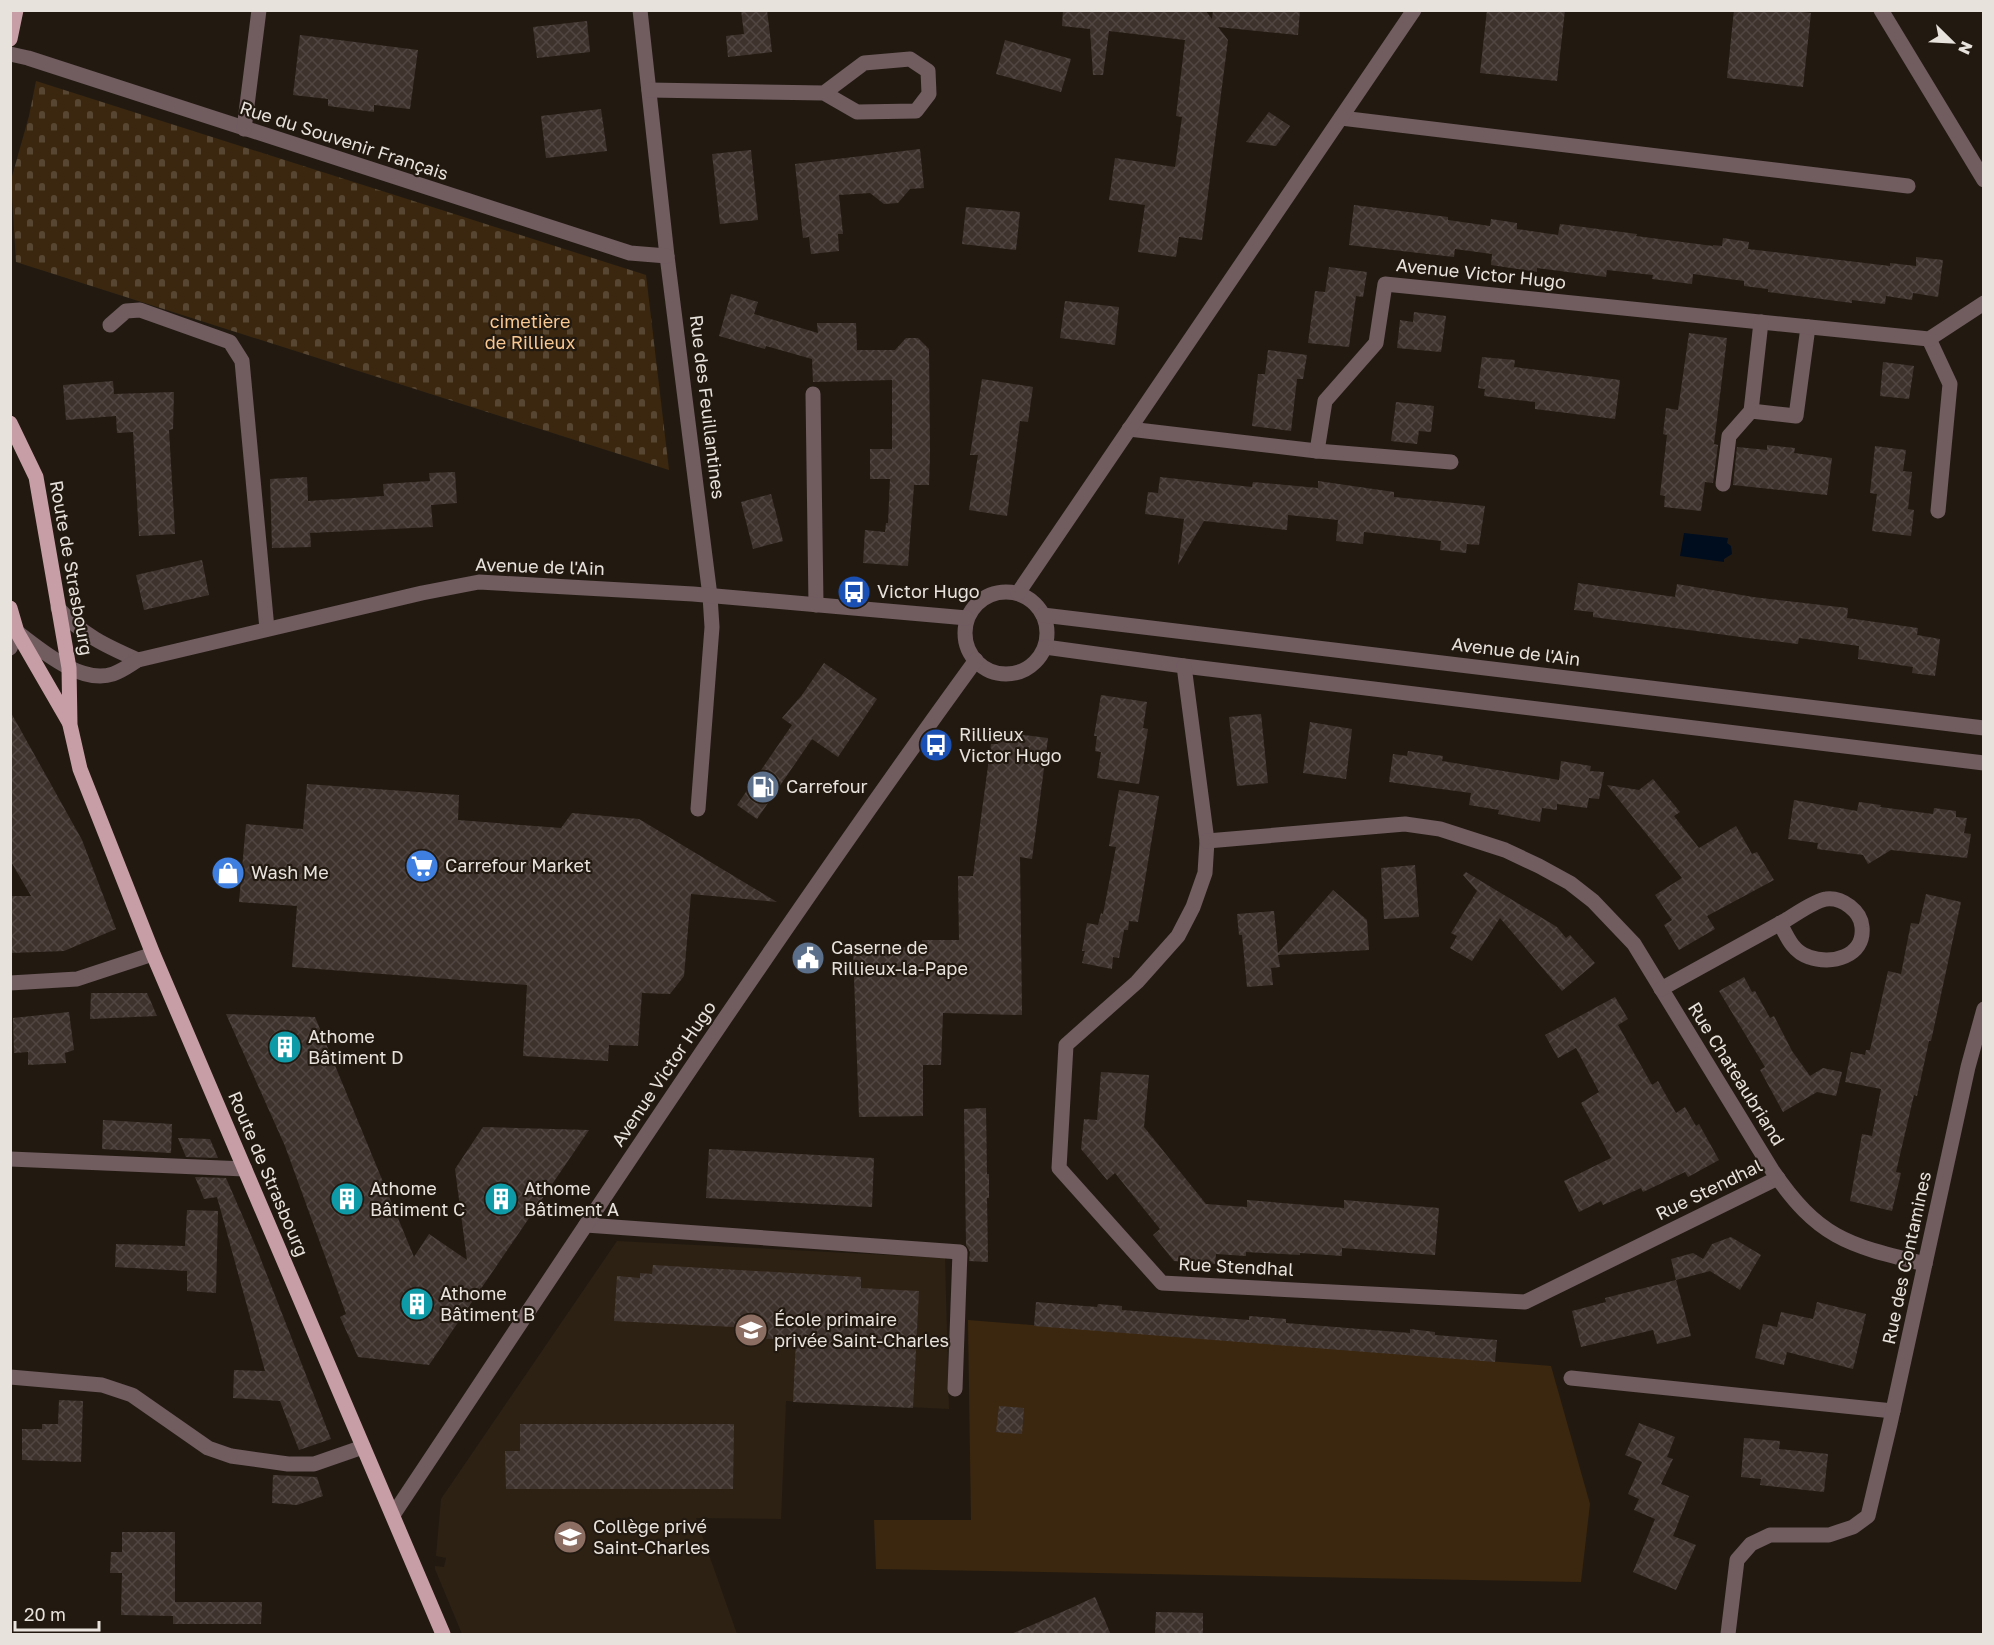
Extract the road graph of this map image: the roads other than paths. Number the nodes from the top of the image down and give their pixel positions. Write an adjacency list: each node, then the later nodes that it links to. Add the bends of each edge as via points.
1 (16, 10): 6 (main road)
2 (259, 10): 11 (street)
3 (640, 10): 8 (street, Rue des Feuillantines)
4 (1414, 10): 10 (street)
5 (1881, 10): 12 (street)
6 (10, 39)
7 (10, 54): 11 (street, Rue du Souvenir Français)
8 (649, 90): 9 (street); 14 (street, Rue des Feuillantines)
9 (824, 93): 9 (street, via 857,112 916,111 929,94 928,71 910,59 864,63)
10 (1341, 118): 13 (street); 23 (street)
11 (244, 129): 14 (street, Rue du Souvenir Français, via 630,253)
12 (1983, 180)
13 (1908, 186)
14 (668, 256): 29 (street, Rue des Feuillantines)
15 (1983, 303): 19 (street)
16 (1761, 322): 18 (street); 21 (street); 24 (street, Avenue Victor Hugo, via 1385,284 1376,343 1325,401)
17 (110, 325): 35 (street, via 126,311 140,310 230,342 242,361)
18 (1808, 327): 19 (street); 21 (street, via 1796,416)
19 (1929, 339): 27 (street, via 1950,384)
20 (813, 394): 30 (street)
21 (1752, 411): 26 (street, via 1729,436)
22 (10, 423): 32 (main road, Route de Strasbourg, via 36,477)
23 (1129, 429): 24 (street); 28 (street)
24 (1317, 451): 25 (street)
25 (1451, 462)
26 (1723, 484)
27 (1938, 511)
28 (1018, 593): 33 (street, via 1029,598); 34 (street, via 1006,591 988,596)
29 (710, 596): 30 (street, Avenue de l'Ain); 35 (street, Avenue de l'Ain, via 479,582); 46 (street, Rue des Feuillantines, via 712,627)
30 (816, 605): 34 (street, Avenue de l'Ain)
31 (10, 608): 36 (main road, Route de Strasbourg)
32 (58, 608): 39 (street, via 88,636); 42 (main road, Route de Strasbourg)
33 (1043, 615): 37 (street); 44 (street, Avenue de l'Ain)
34 (968, 618): 40 (street, via 967,646)
35 (267, 629): 39 (street, Avenue de l'Ain)
36 (16, 632): 38 (street); 42 (street, Avenue de l'Ain); 43 (main road, Route de Strasbourg)
37 (1045, 647): 40 (street, via 1030,667 1019,672 994,673); 41 (street)
38 (10, 648)
39 (138, 660): 42 (street, Avenue de l'Ain, via 112,674 90,675)
40 (976, 660): 56 (street, Avenue Victor Hugo, via 767,957)
41 (1184, 666): 45 (street); 47 (street, Rue Stendhal)
42 (69, 668): 43 (main road, Route de Strasbourg)
43 (70, 725): 49 (main road, Route de Strasbourg, via 80,769)
44 (1983, 728)
45 (1983, 763)
46 (698, 809)
47 (1207, 842): 51 (street, Rue Chateaubriand, via 1405,825 1473,838 1539,866 1593,901 1634,944); 55 (street, Rue Stendhal, via 1205,873 1178,936 1137,982 1066,1045 1059,1167 1162,1283 1525,1302)
48 (1780, 923): 48 (street, via 1824,899 1838,899 1857,912 1862,927 1860,941 1846,957 1831,961 1808,957 1792,946); 51 (street)
49 (153, 954): 50 (street, via 77,979); 54 (main road, Route de Strasbourg)
50 (10, 983)
51 (1661, 989): 55 (street, Rue Chateaubriand)
52 (1983, 1009): 57 (street, Rue des Contamines)
53 (10, 1159): 54 (street)
54 (244, 1169): 62 (main road, Route de Strasbourg)
55 (1778, 1178): 57 (street, Rue Chateaubriand, via 1792,1199 1835,1236 1864,1250)
56 (586, 1225): 60 (street, via 960,1252); 63 (street, Avenue Victor Hugo)
57 (1925, 1264): 61 (street, Rue des Contamines)
58 (10, 1377): 62 (street, via 102,1385 132,1395 208,1448 231,1456 314,1464)
59 (1571, 1378): 61 (street)
60 (955, 1389)
61 (1893, 1411): 65 (street, Rue des Contamines, via 1868,1516 1853,1527 1829,1535 1770,1534 1751,1544 1737,1560)
62 (363, 1447): 63 (main road, Route de Strasbourg)
63 (393, 1515): 64 (main road, Route de Strasbourg)
64 (442, 1635)
65 (1728, 1635)

